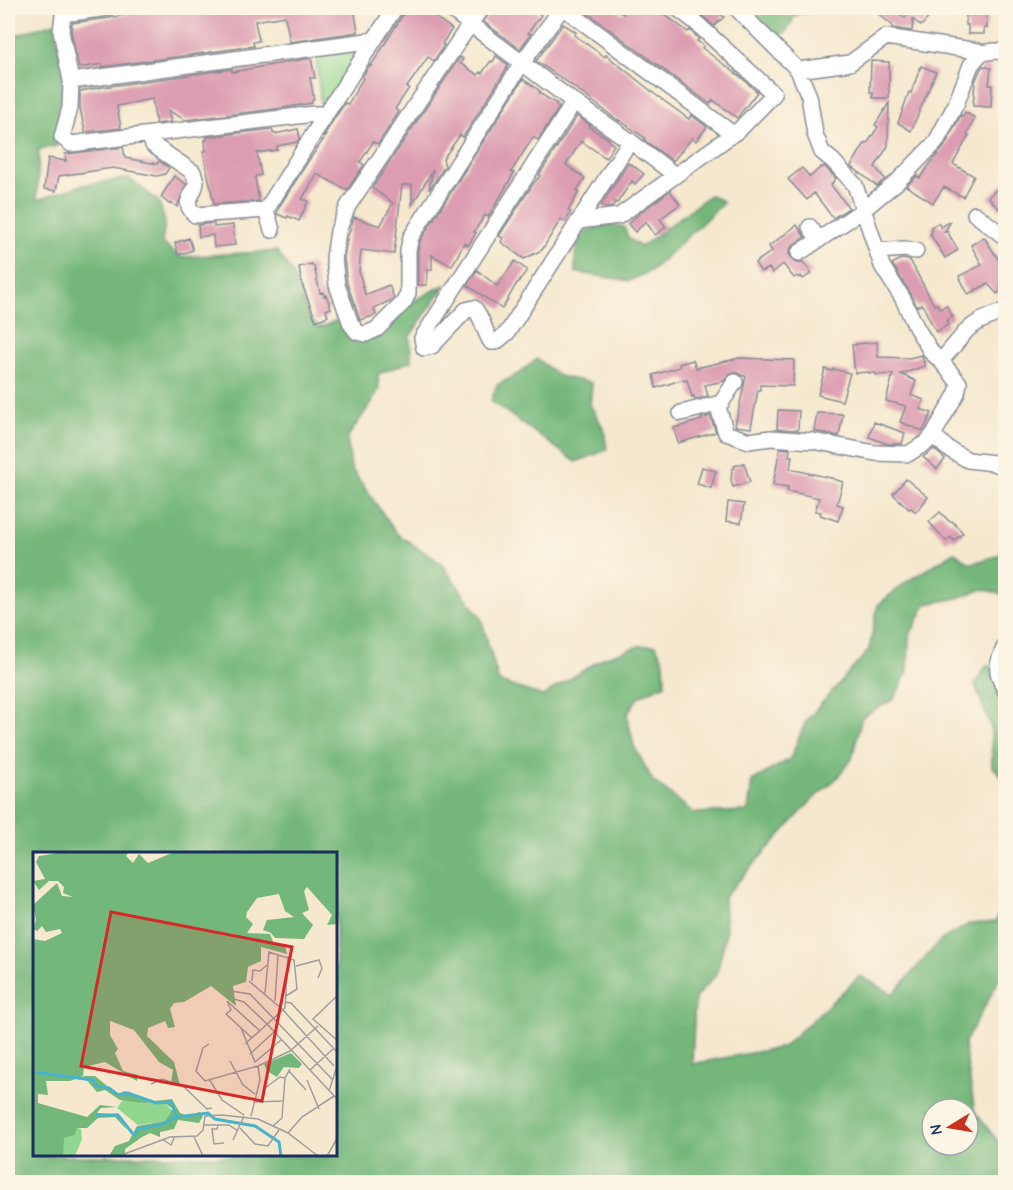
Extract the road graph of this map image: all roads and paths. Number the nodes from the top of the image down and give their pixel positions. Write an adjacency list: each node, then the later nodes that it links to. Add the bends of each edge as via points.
1 (108, 8): 8 (street)
2 (395, 8): 10 (street)
3 (449, 8): 9 (street)
4 (481, 8): 9 (street)
5 (563, 8): 13 (street); 18 (street)
6 (677, 8): 18 (street, via 774,94)
7 (736, 8): 14 (street)
8 (64, 10): 15 (street, via 61,31)
9 (470, 23): 13 (street); 13 (street, via 348,207 338,231 334,258 337,285 357,332 366,334 377,329 404,302 408,293 411,237)
10 (374, 40): 15 (street); 17 (street)
11 (1005, 52): 12 (street)
12 (981, 54): 14 (street, via 886,37 850,63); 23 (street, via 971,65 936,142)
13 (522, 63): 16 (street)
14 (798, 70): 23 (street, via 809,96 822,152 855,185)
15 (71, 81): 19 (street, via 70,108 62,137 71,144)
16 (574, 102): 20 (street); 25 (street, via 422,338 424,348 432,346 466,310 474,308 491,342 502,338)
17 (326, 114): 19 (street); 22 (street)
18 (733, 134): 21 (street)
19 (149, 135): 22 (street, via 153,145 193,172 196,183 188,201 195,215)
20 (630, 141): 21 (street); 25 (street)
21 (675, 175): 25 (street, via 619,216)
22 (266, 210): 27 (street)
23 (863, 210): 29 (street); 30 (street)
24 (975, 214): 28 (street)
25 (578, 221)
26 (810, 227): 29 (street)
27 (272, 230)
28 (1005, 238)
29 (819, 240): 32 (street)
30 (877, 251): 31 (street); 34 (street, via 916,327 932,353)
31 (916, 251)
32 (800, 253)
33 (1005, 310): 34 (street, via 968,329)
34 (942, 361): 38 (street, via 959,383)
35 (735, 382): 36 (street)
36 (717, 404): 37 (street); 38 (street, via 726,433 749,441 813,441 874,453 908,454)
37 (681, 413)
38 (933, 435): 39 (street, via 968,460)
39 (1005, 468)
40 (1005, 644): 41 (street, via 997,664)
41 (1005, 692)

